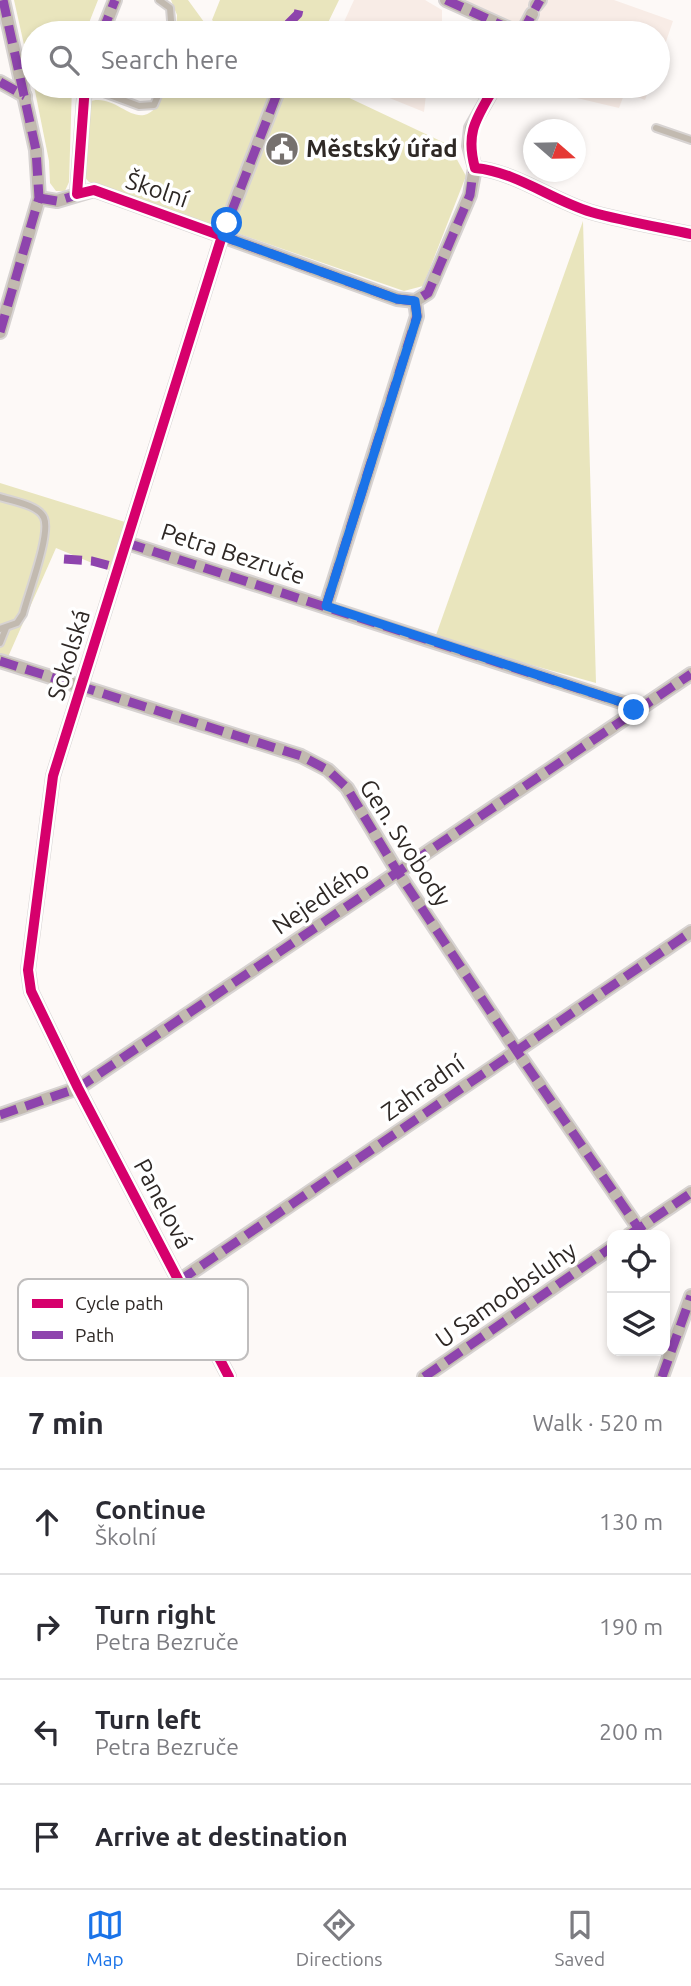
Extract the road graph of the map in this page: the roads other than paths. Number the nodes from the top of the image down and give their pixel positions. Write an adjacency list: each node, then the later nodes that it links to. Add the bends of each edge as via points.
1 (3, 0): 8 (street)
2 (115, 0): 5 (street)
3 (159, 0): 6 (lane, via 170,8)
4 (446, 0): 7 (street)
5 (107, 21)
6 (171, 21)
7 (494, 21)
8 (21, 79)
9 (0, 82): 10 (street)
10 (21, 94)
11 (25, 98): 21 (street)
12 (84, 98): 20 (street)
13 (117, 98): 14 (lane, via 139,106 154,105)
14 (157, 98)
15 (275, 98): 23 (street, Sokolská)
16 (488, 98): 19 (street, via 471,128 469,146)
17 (656, 128): 18 (lane)
18 (691, 140)
19 (475, 168): 22 (street, via 532,185 589,211); 24 (street, via 470,195 428,293)
20 (77, 194): 21 (street, Školní, via 57,201); 23 (street, Školní, via 94,190)
21 (39, 198): 25 (street)
22 (691, 234)
23 (222, 236): 24 (street, Školní, via 397,299); 27 (street, Sokolská)
24 (415, 301): 28 (street, Petra Bezruče, via 417,317)
25 (0, 332)
26 (0, 498): 29 (lane, via 37,510 44,517 46,531 23,614 17,623)
27 (127, 542): 28 (street, Petra Bezruče); 33 (street, Sokolská)
28 (326, 606): 34 (street, Petra Bezruče)
29 (3, 628): 30 (lane)
30 (0, 643)
31 (0, 661): 33 (street, Gen. Svobody)
32 (691, 674): 34 (street, Nejedlého)
33 (81, 687): 35 (street, Gen. Svobody, via 301,756 328,769 347,788); 38 (street, Sokolská, via 53,776 28,970 31,991)
34 (634, 710): 35 (street, Nejedlého)
35 (397, 871): 37 (street, Gen. Svobody); 38 (street, Nejedlého)
36 (691, 932): 37 (street, Zahradní)
37 (516, 1050): 41 (street, Gen. Svobody); 45 (street, Zahradní)
38 (78, 1088): 39 (street, Nejedlého); 44 (street, Panelová)
39 (0, 1115)
40 (691, 1193): 42 (street)
41 (633, 1230)
42 (637, 1230)
43 (607, 1250): 49 (street, U Samoobsluhy)
44 (178, 1279)
45 (184, 1279)
46 (691, 1296): 50 (street)
47 (220, 1360): 48 (street, Panelová)
48 (229, 1377)
49 (424, 1377)
50 (662, 1377)

